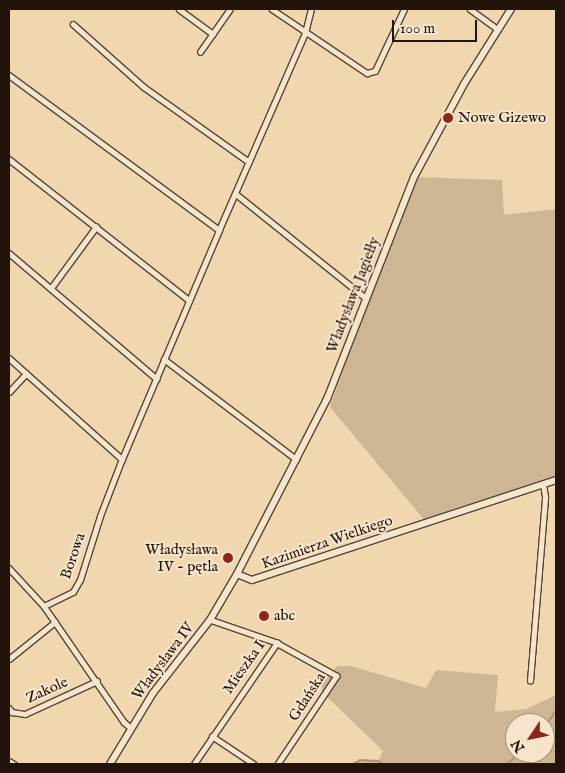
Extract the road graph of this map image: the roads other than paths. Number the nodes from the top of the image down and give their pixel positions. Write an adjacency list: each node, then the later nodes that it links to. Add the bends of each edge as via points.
1 (179, 9): 11 (street)
2 (230, 9): 11 (street)
3 (272, 9): 10 (street)
4 (311, 9): 10 (street, Borowa)
5 (404, 9): 10 (street, via 375,71 366,73)
6 (470, 9): 9 (street)
7 (511, 9): 9 (street, Władysława Jagiełły)
8 (73, 24): 15 (street, via 144,88)
9 (498, 29): 21 (street, Władysława Jagiełły, via 414,177)
10 (305, 33): 15 (street, Borowa)
11 (213, 34): 12 (street)
12 (200, 52)
13 (9, 75): 18 (street)
14 (9, 159): 17 (street)
15 (249, 162): 16 (street, Borowa)
16 (236, 194): 18 (street, Borowa); 21 (street)
17 (96, 227): 20 (street); 22 (street)
18 (218, 230): 22 (street, Borowa)
19 (9, 253): 20 (street)
20 (51, 288): 26 (street)
21 (366, 298): 29 (street, Władysława Jagiełły, via 327,398)
22 (189, 300): 24 (street, Borowa)
23 (9, 358): 25 (street)
24 (164, 359): 26 (street, Borowa); 29 (street)
25 (26, 374): 27 (street); 28 (street)
26 (157, 379): 28 (street, Borowa)
27 (9, 392)
28 (122, 459): 34 (street, Borowa, via 80,580 73,592)
29 (296, 459): 33 (street, Władysława Jagiełły)
30 (556, 480): 31 (street, Kazimierza Wielkiego)
31 (543, 484): 33 (street, Kazimierza Wielkiego, via 252,580); 39 (street, via 545,497)
32 (9, 568): 34 (street)
33 (237, 574): 35 (street, Władysława IV)
34 (44, 606): 36 (street)
35 (210, 620): 37 (street, Mieszka I); 42 (street, Władysława IV)
36 (56, 622): 38 (street); 40 (street)
37 (277, 644): 43 (street, Mieszka I); 49 (street, Gdańska, via 337,676)
38 (9, 659)
39 (530, 681)
40 (96, 682): 41 (street, Zakole, via 25,714 12,712); 42 (street)
41 (9, 708)
42 (130, 728): 46 (street, Władysława IV)
43 (212, 736): 47 (street, Mieszka I); 48 (street)
44 (9, 762): 45 (street)
45 (14, 764)
46 (110, 764)
47 (194, 764)
48 (254, 764)
49 (278, 764)

